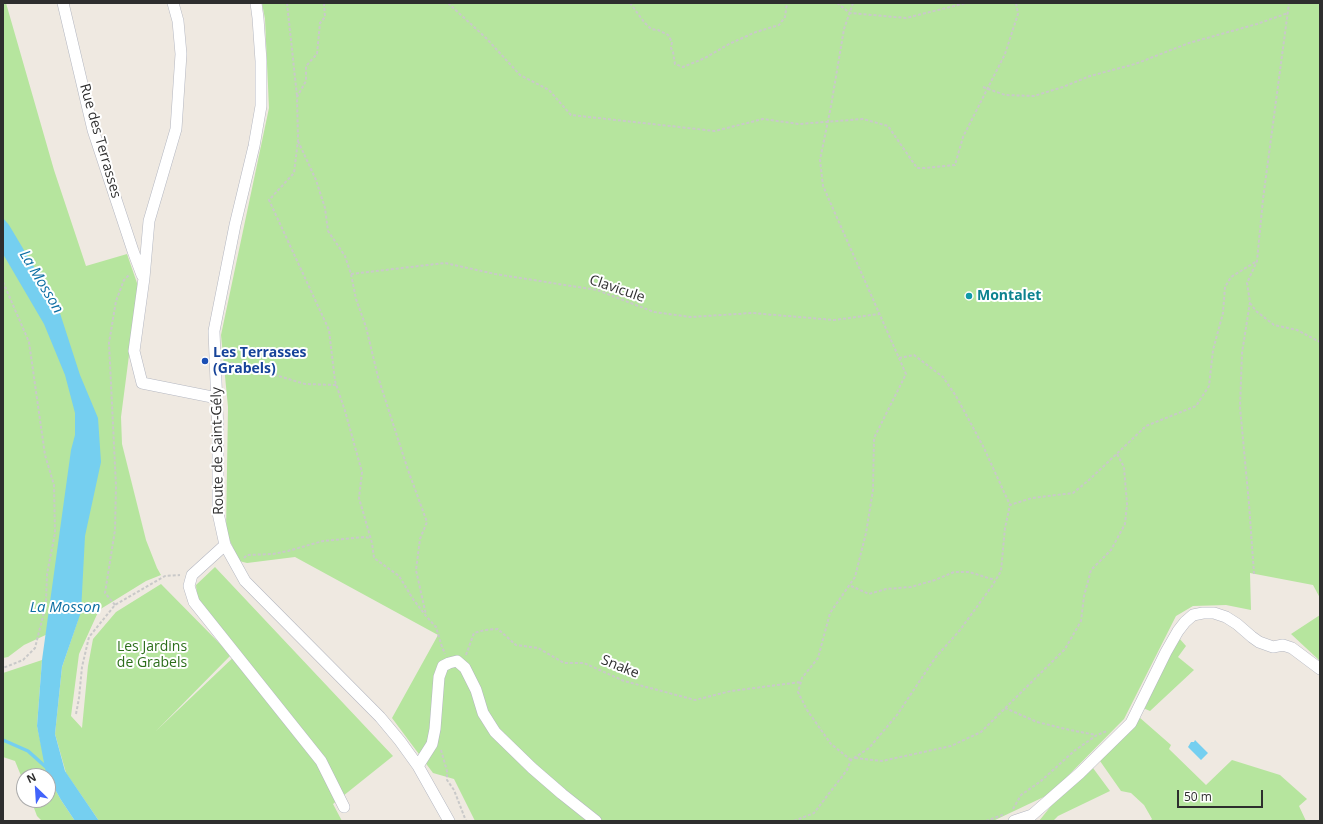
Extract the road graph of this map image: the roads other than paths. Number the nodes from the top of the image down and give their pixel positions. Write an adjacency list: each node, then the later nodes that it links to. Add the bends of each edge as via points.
1 (63, 3): 4 (street, Rue des Terrasses, via 94,130)
2 (173, 3): 4 (street, Rue des Terrasses, via 178,21 181,54 176,129 149,221)
3 (256, 3): 5 (street, Route de Saint-Gély, via 261,62 261,106 214,331)
4 (142, 274): 5 (street, Rue des Terrasses, via 134,352 142,383)
5 (217, 398): 6 (street, Route de Saint-Gély, via 218,513)
6 (225, 545): 8 (street, Route de Saint-Gély, via 245,581 380,716); 9 (street, via 192,575 189,586 194,602 321,760)
7 (1320, 668): 10 (street, via 1292,648 1283,645 1273,647 1259,642 1226,617 1214,613 1194,615 1178,631 1131,724 1032,815)
8 (418, 766): 11 (street, Route de Saint-Gély); 12 (street, via 432,744 439,677 443,666 457,661 465,668 476,690 483,713 495,732 537,772)
9 (344, 807)
10 (1010, 815)
11 (449, 821)
12 (596, 821)

